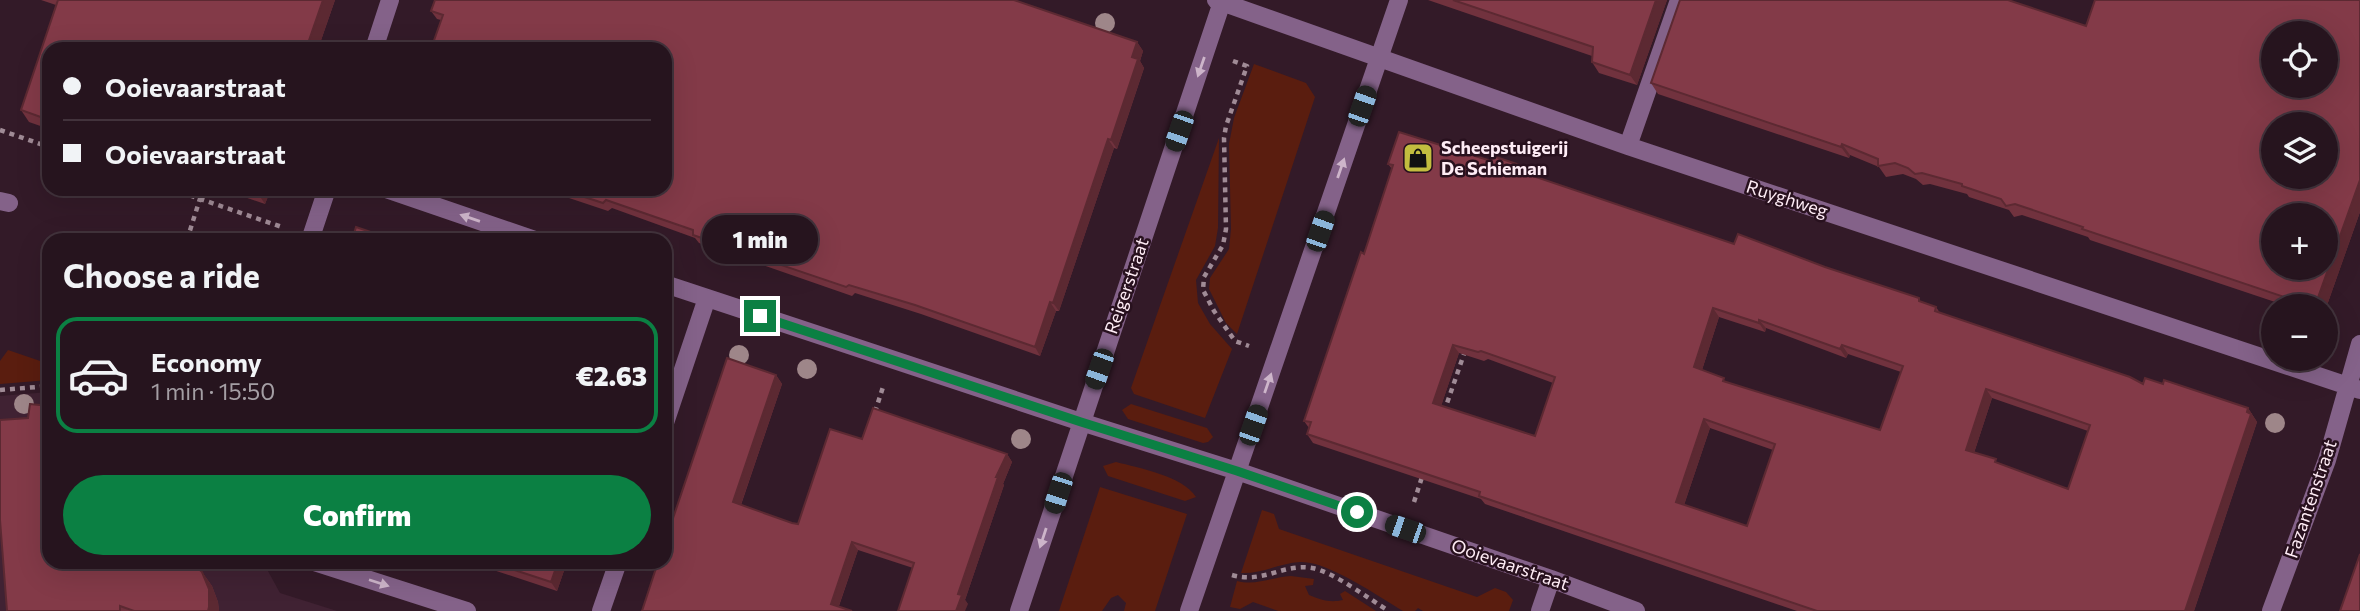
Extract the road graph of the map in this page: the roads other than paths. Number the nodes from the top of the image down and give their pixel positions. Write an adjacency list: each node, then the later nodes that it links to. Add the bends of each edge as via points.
1 (390, 0): 5 (street)
2 (1399, 0): 6 (street)
3 (1679, 0): 7 (street)
4 (1219, 1): 6 (street, Ruyghweg); 17 (street, Reigerstraat, one-way to 17)
5 (376, 42)
6 (1379, 56): 7 (street, Ruyghweg); 18 (street, one-way to 6)
7 (1628, 146): 15 (street, Ruyghweg)
8 (325, 196): 10 (street)
9 (406, 196): 11 (street, one-way to 9)
10 (312, 233)
11 (515, 233)
12 (672, 286): 13 (street, Ooievaarstraat)
13 (707, 299): 16 (street); 17 (street, Ooievaarstraat)
14 (2360, 344): 15 (street, Fazantenstraat)
15 (2354, 388): 28 (street, Fazantenstraat)
16 (672, 402)
17 (1081, 422): 18 (street, Ooievaarstraat); 24 (street, Reigerstraat, one-way to 24)
18 (1237, 471): 21 (street, Ooievaarstraat); 25 (street)
19 (336, 569): 22 (street, one-way to 22)
20 (616, 569): 23 (street)
21 (1551, 579): 26 (street); 27 (street, Ooievaarstraat)
22 (467, 611)
23 (601, 611)
24 (1019, 611)
25 (1189, 611)
26 (1540, 611)
27 (1636, 611)
28 (2271, 611)

